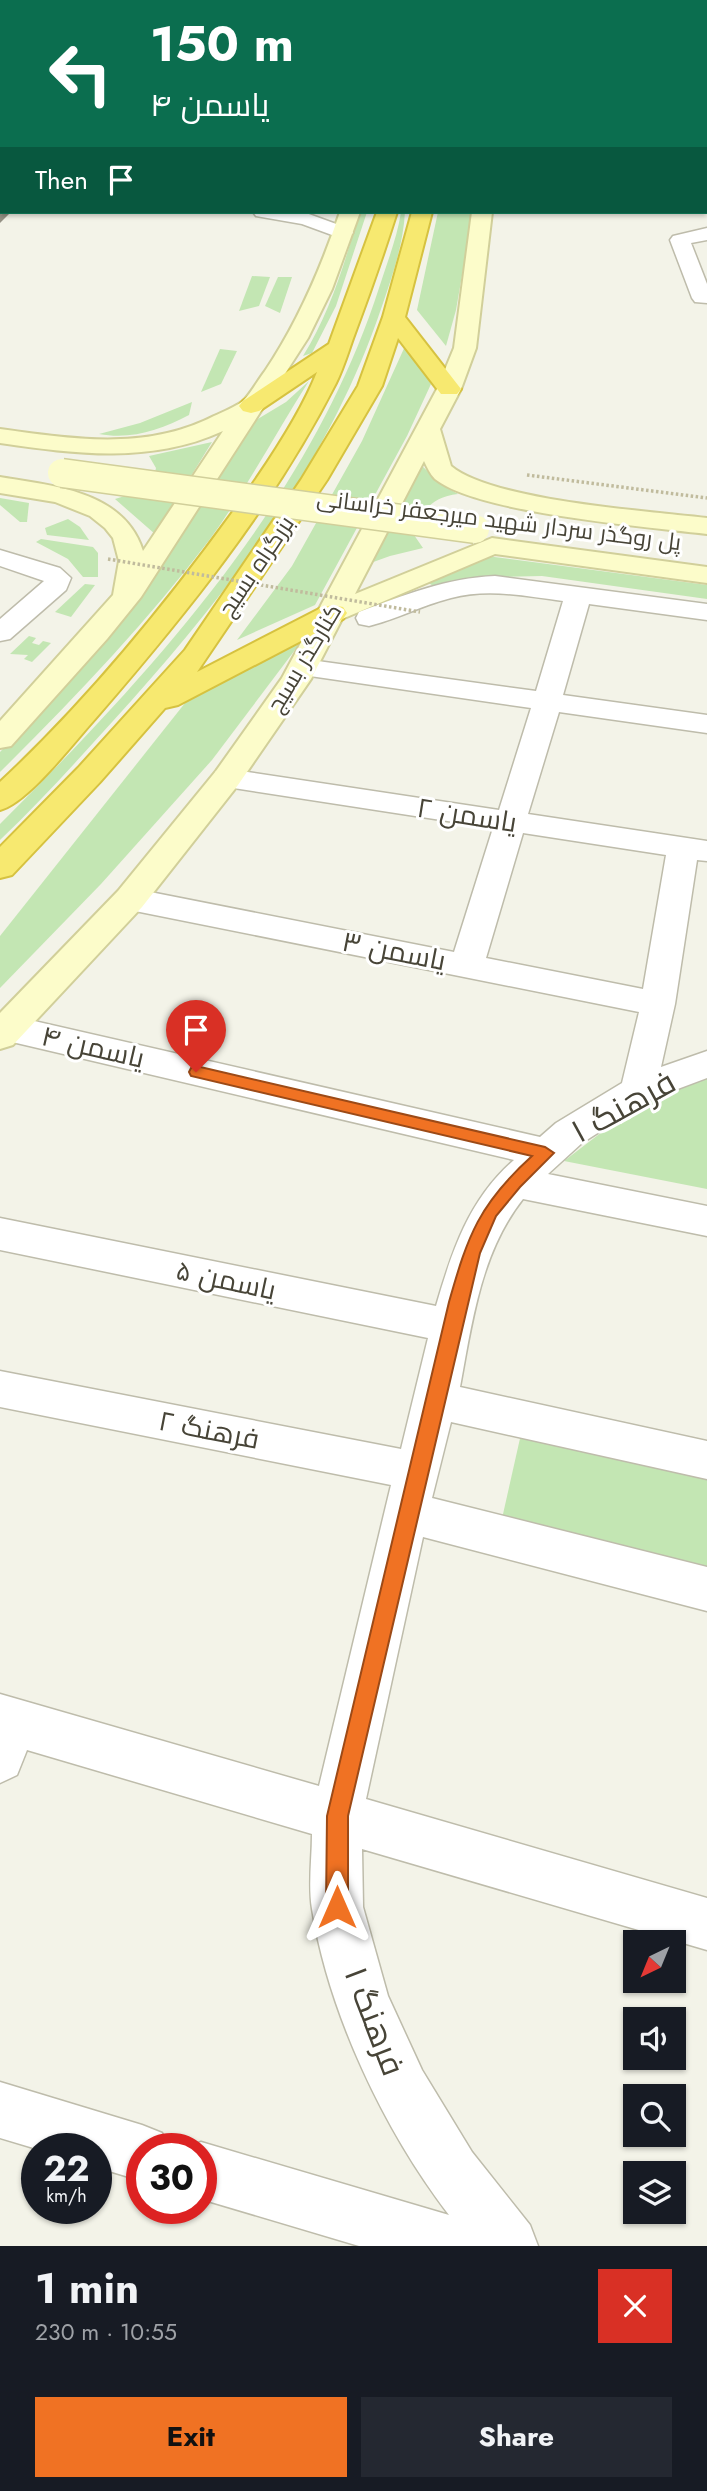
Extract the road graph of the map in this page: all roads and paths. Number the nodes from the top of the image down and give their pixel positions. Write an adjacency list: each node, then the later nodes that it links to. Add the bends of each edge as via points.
1 (283, 214): 5 (street)
2 (386, 214): 9 (highway, بزرگراه بسیج)
3 (421, 214): 8 (highway, بزرگراه بسیج)
4 (482, 214): 10 (main road, کنارگذر بسیج, via 465,348)
5 (346, 223): 11 (main road, via 293,344 275,377)
6 (707, 234): 7 (street, via 680,240)
7 (705, 297)
8 (394, 317): 10 (highway); 37 (highway, بزرگراه بسیج, via 370,386 314,480 195,656)
9 (338, 348): 11 (highway); 41 (highway, بزرگراه بسیج, via 326,380 274,472 198,579 43,759)
10 (449, 389): 12 (main road, کنارگذر بسیج)
11 (251, 406): 14 (main road, via 175,440); 29 (main road)
12 (428, 428): 21 (main road, via 436,463 446,474 470,486); 32 (main road, کنارگذر بسیج)
13 (0, 436): 14 (main road, via 64,445)
14 (129, 447): 18 (main road, via 138,471 129,482 103,493)
15 (0, 452): 18 (main road, پل روگذر سردار شهید میرجعفر خراسانی)
16 (0, 465): 18 (main road, پل روگذر سردار شهید میرجعفر خراسانی)
17 (517, 473): 20 (path)
18 (68, 478): 19 (main road); 21 (main road, پل روگذر سردار شهید میرجعفر خراسانی, bridge); 29 (main road, via 89,505 121,526 133,558)
19 (0, 485)
20 (707, 498)
21 (494, 522): 22 (main road); 23 (main road, پل روگذر سردار شهید میرجعفر خراسانی); 26 (main road, پل روگذر سردار شهید میرجعفر خراسانی); 27 (main road); 32 (main road)
22 (707, 526)
23 (707, 547)
24 (0, 558): 34 (street, via 58,578 57,584)
25 (108, 559): 30 (path, bridge)
26 (707, 561)
27 (707, 576)
28 (578, 595): 31 (street); 33 (street, via 471,584 453,586); 36 (street)
29 (127, 597): 39 (main road)
30 (420, 612)
31 (707, 612)
32 (333, 613): 35 (main road, کنارگذر بسیج); 37 (highway)
33 (369, 618)
34 (0, 633)
35 (303, 667): 36 (street); 40 (main road, کنارگذر بسیج)
36 (549, 702): 38 (street); 42 (street)
37 (147, 710): 44 (highway, بزرگراه بسیج)
38 (707, 724)
39 (0, 739)
40 (227, 778): 42 (street, یاسمن ۲); 45 (main road, کنارگذر بسیج)
41 (0, 800)
42 (509, 821): 43 (street, یاسمن ۲); 46 (street)
43 (695, 849): 47 (street)
44 (0, 867)
45 (130, 899): 46 (street, یاسمن ۳); 48 (main road, کنارگذر بسیج)
46 (467, 965): 47 (street, یاسمن ۳)
47 (658, 1004): 50 (street)
48 (4, 1032): 51 (street, یاسمن ۴)
49 (707, 1064): 50 (street, فرهنگ ۱)
50 (638, 1090): 51 (street, فرهنگ ۱, via 569,1133)
51 (530, 1168): 52 (street, یاسمن ۴); 54 (street, فرهنگ ۱, via 490,1212 471,1253)
52 (707, 1221)
53 (0, 1234): 54 (street, یاسمن ۵)
54 (451, 1326): 56 (street, فرهنگ ۱)
55 (0, 1389): 58 (street, فرهنگ ۲)
56 (436, 1400): 57 (street); 58 (street, فرهنگ ۱)
57 (707, 1460)
58 (412, 1492): 59 (street, فرهنگ ۲); 61 (street, فرهنگ ۱)
59 (707, 1589)
60 (5, 1732): 61 (street)
61 (337, 1816): 62 (street); 67 (street, فرهنگ ۱, via 337,1907 362,2001 402,2090 452,2172)
62 (707, 1924)
63 (0, 2110): 64 (street)
64 (126, 2148)
65 (217, 2175): 66 (street)
66 (456, 2246)
67 (509, 2246)

